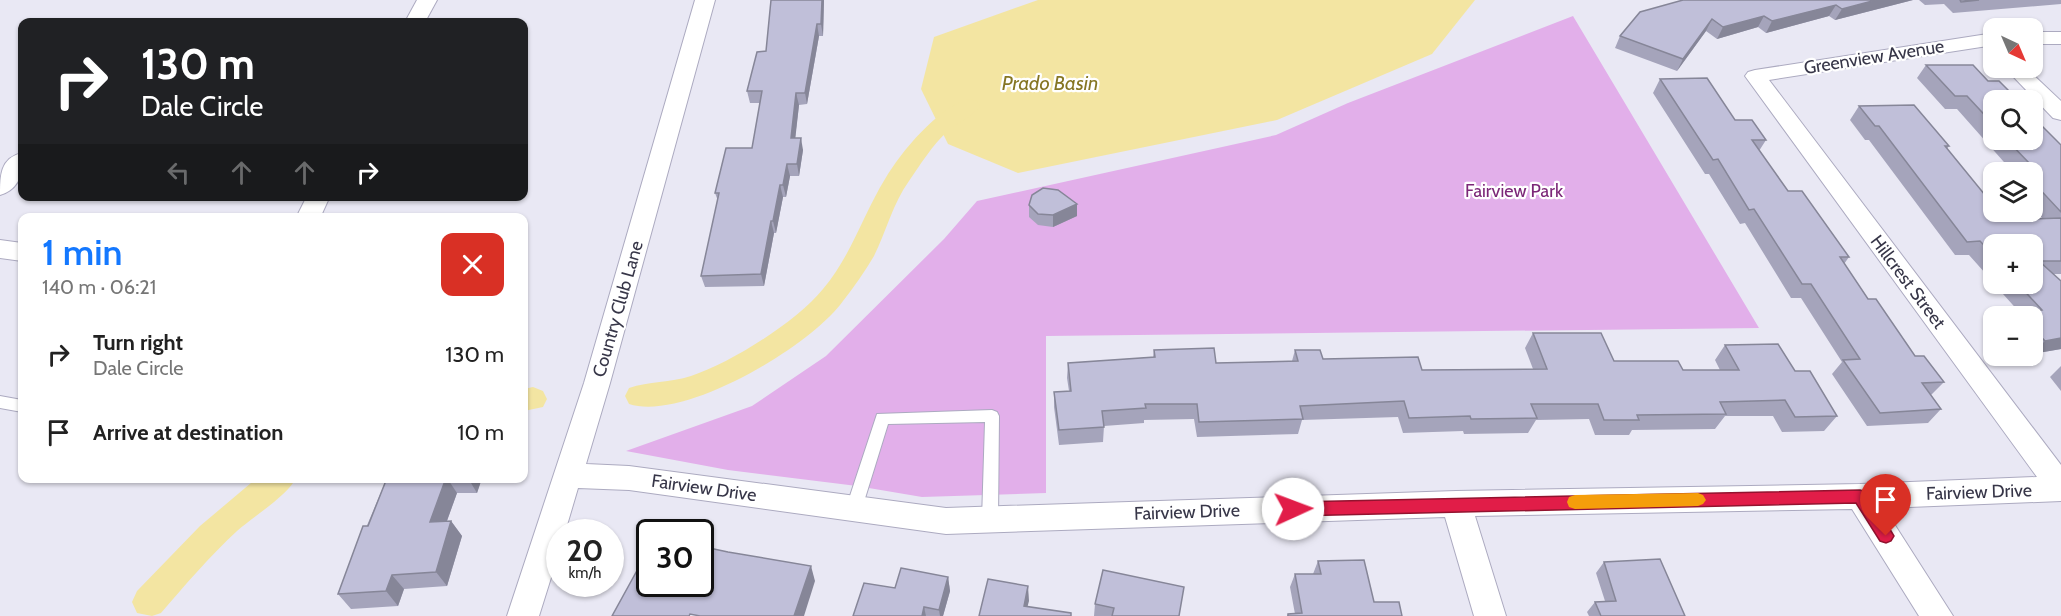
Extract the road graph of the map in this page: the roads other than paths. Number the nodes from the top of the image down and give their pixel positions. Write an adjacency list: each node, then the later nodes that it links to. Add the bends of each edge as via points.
1 (427, 0): 3 (street)
2 (705, 0): 16 (street, Country Club Lane)
3 (417, 18)
4 (2043, 38): 5 (street)
5 (2061, 38)
6 (1983, 42): 7 (street, Greenview Avenue)
7 (1755, 76): 17 (street, Hillcrest Street)
8 (2025, 78): 9 (street)
9 (2061, 113)
10 (18, 165): 11 (street)
11 (0, 187)
12 (0, 249): 13 (street)
13 (18, 251)
14 (0, 402): 15 (lane)
15 (18, 405)
16 (568, 475): 20 (street, Fairview Drive, via 629,478); 22 (street, Country Club Lane)
17 (2061, 488): 18 (street, Fairview Drive)
18 (1860, 496): 19 (street, Fairview Drive); 24 (street)
19 (1456, 504): 21 (street, Fairview Drive); 23 (street)
20 (854, 508): 21 (street, Fairview Drive, via 946,521); 21 (lane, via 882,418 992,416)
21 (990, 520)
22 (523, 616)
23 (1490, 616)
24 (1937, 616)

